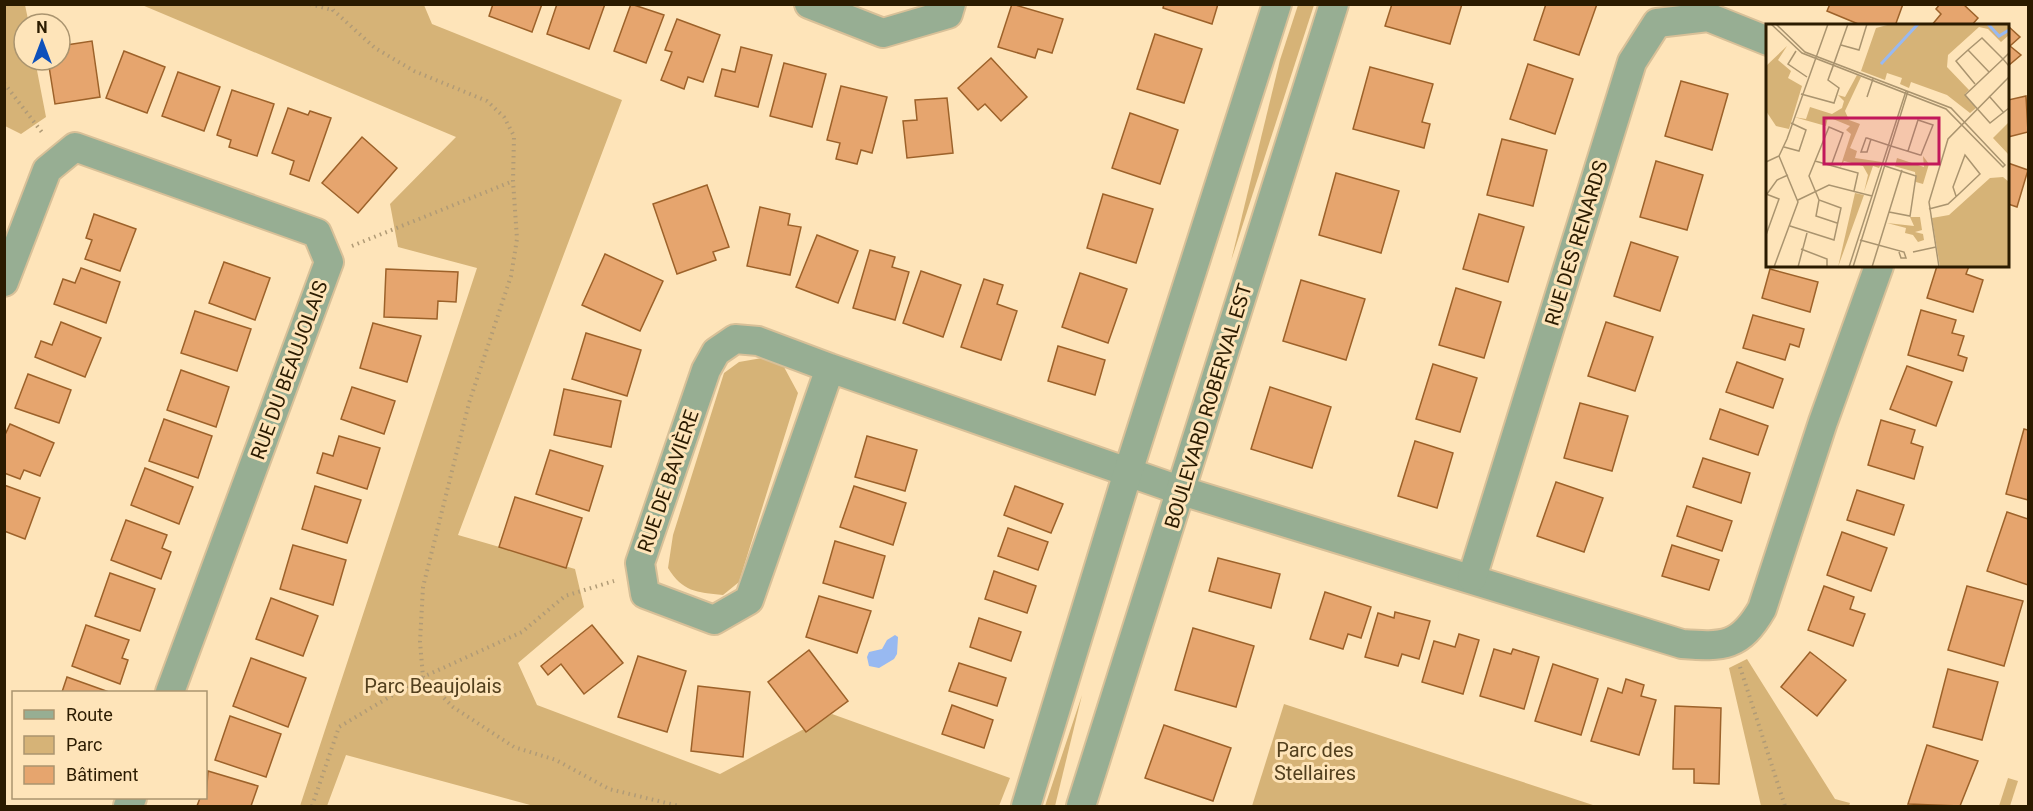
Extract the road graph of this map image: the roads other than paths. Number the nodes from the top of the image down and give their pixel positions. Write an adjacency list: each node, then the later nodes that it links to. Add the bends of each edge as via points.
1 (809, 4): 2 (street, via 883,33 948,14)
2 (951, 4)
3 (1277, 4): 9 (street)
4 (1334, 4): 10 (street, BOULEVARD ROBERVAL EST)
5 (1766, 40): 11 (street, RUE DES RENARDS, via 1708,17 1657,23 1632,62)
6 (1879, 267): 11 (street, via 1762,609 1749,632 1712,646 1682,644)
7 (4, 282): 12 (street, RUE DU BEAUJOLAIS, via 47,170 75,147 317,233 327,256 329,262)
8 (830, 368): 8 (street, RUE DE BAVIÈRE, via 749,600 714,620 645,594 640,563 706,370 716,352 735,339 758,341); 9 (street, RUE DE BAVIÈRE)
9 (1128, 472): 10 (street, RUE DE BAVIÈRE); 13 (street)
10 (1182, 491): 11 (street); 14 (street, BOULEVARD ROBERVAL EST)
11 (1472, 578)
12 (171, 691)
13 (1026, 807)
14 (1082, 807)

